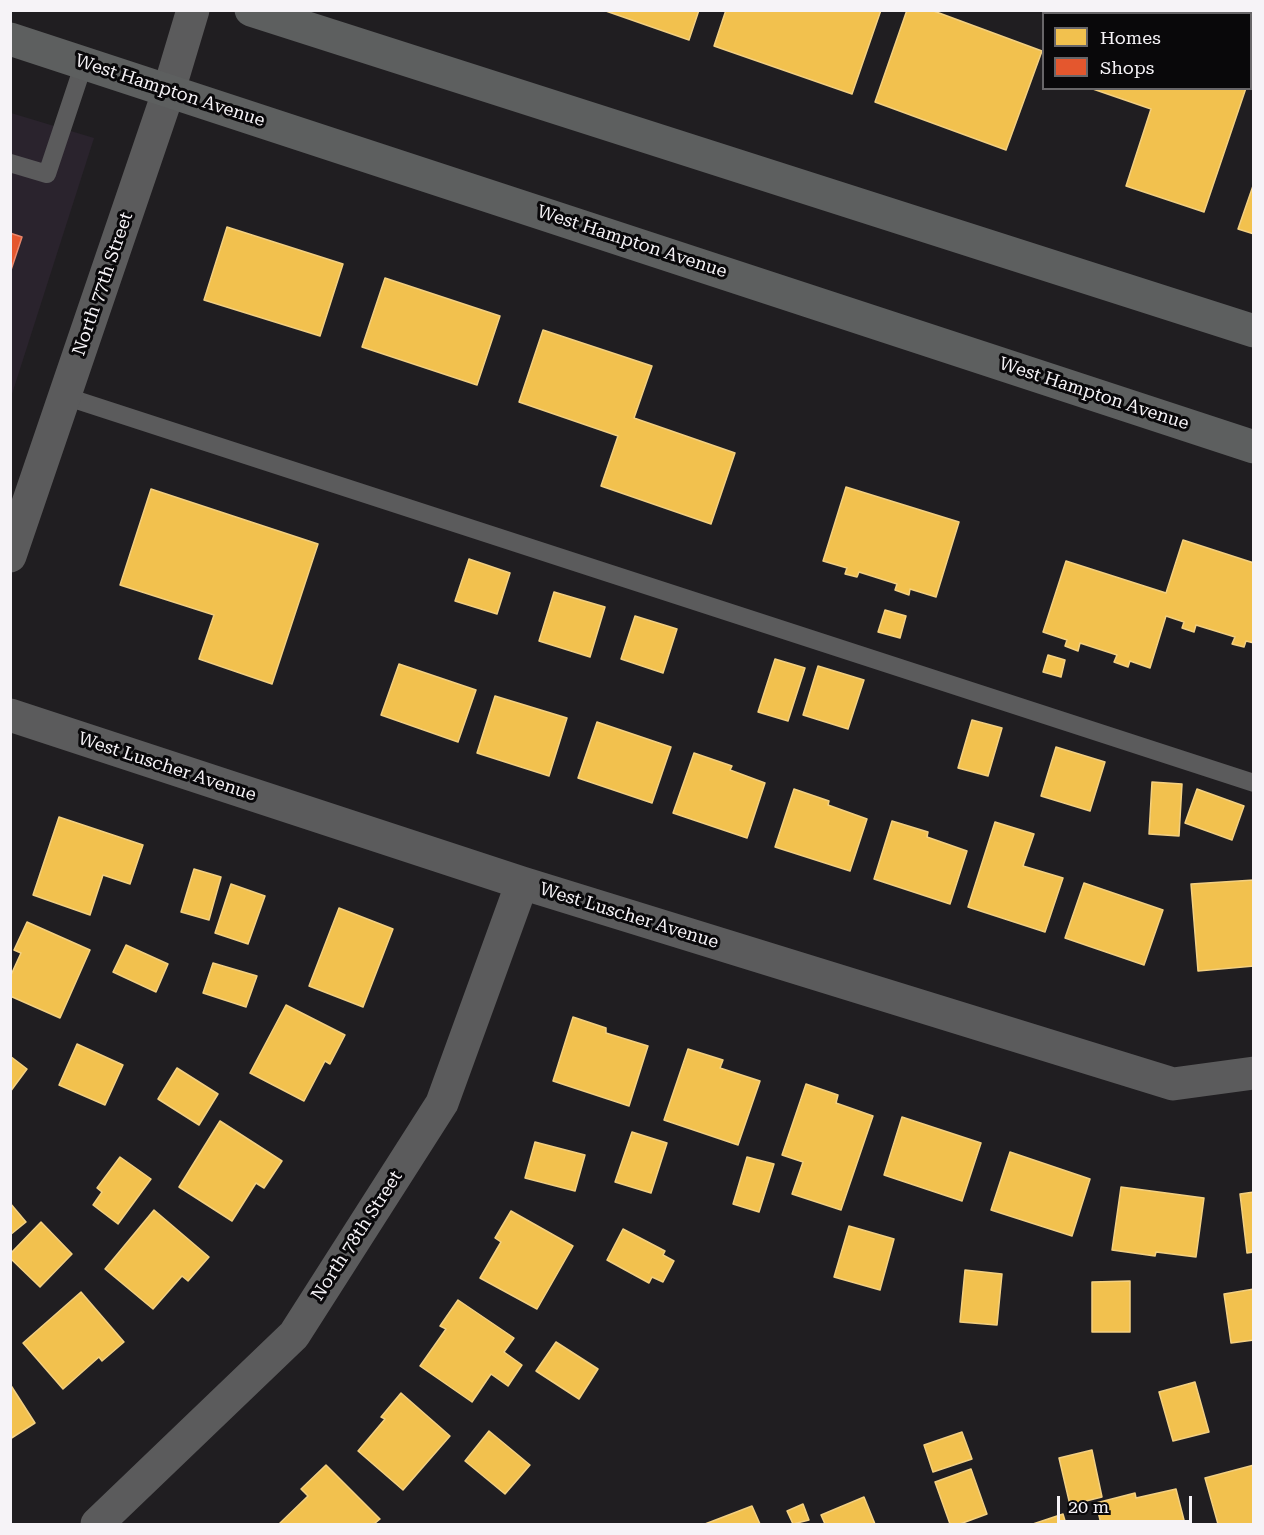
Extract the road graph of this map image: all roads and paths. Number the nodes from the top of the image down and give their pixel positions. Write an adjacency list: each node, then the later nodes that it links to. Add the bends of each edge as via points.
1 (193, 10): 5 (street, North 77th Street)
2 (251, 10): 7 (main road)
3 (10, 39): 4 (main road, West Hampton Avenue)
4 (84, 63): 5 (main road, West Hampton Avenue); 6 (lane, via 47,174)
5 (169, 90): 8 (street, North 77th Street); 9 (main road, West Hampton Avenue)
6 (10, 164)
7 (1254, 331)
8 (64, 396): 10 (street, North 77th Street); 12 (lane)
9 (1254, 447)
10 (10, 556)
11 (10, 715): 13 (street, West Luscher Avenue)
12 (1254, 783)
13 (522, 884): 14 (street, West Luscher Avenue, via 1173,1084); 15 (street, North 78th Street, via 442,1103 294,1335)
14 (1254, 1073)
15 (97, 1524)

